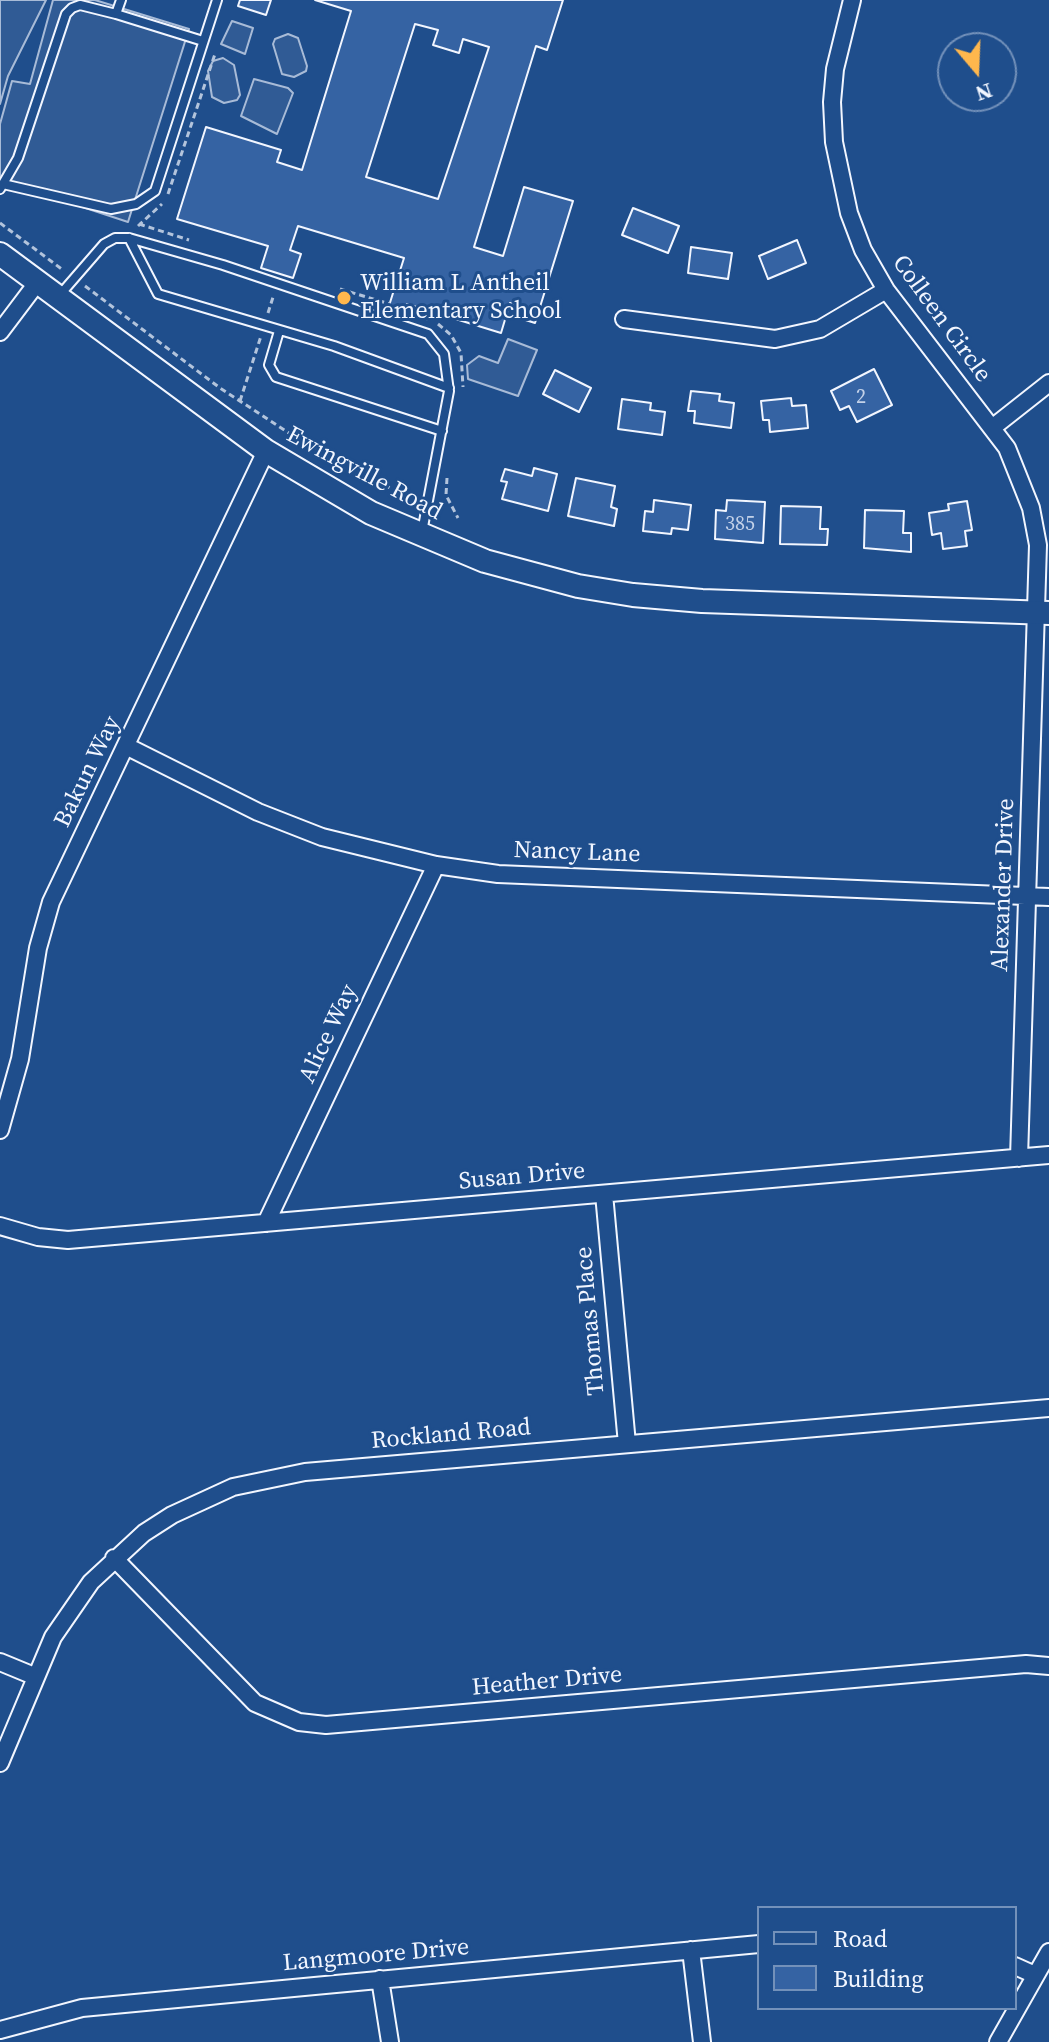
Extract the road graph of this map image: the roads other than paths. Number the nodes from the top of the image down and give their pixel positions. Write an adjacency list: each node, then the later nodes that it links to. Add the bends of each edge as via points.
1 (121, 0): 4 (lane)
2 (217, 0): 5 (lane)
3 (852, 0): 10 (street, Colleen Circle, via 835,69 834,142 849,213)
4 (116, 14): 5 (lane); 6 (lane, via 80,5 66,14 18,158)
5 (203, 41): 6 (lane, via 155,191 136,204 111,209)
6 (1, 186)
7 (129, 238): 11 (lane, via 104,244); 13 (lane, via 158,294); 16 (lane, via 416,328 438,344 448,367)
8 (0, 254): 9 (main road, Ewingville Road)
9 (37, 283): 11 (main road, Ewingville Road); 14 (street)
10 (886, 290): 12 (street, via 820,329 786,338); 17 (street, Colleen Circle)
11 (57, 298): 19 (main road, Ewingville Road)
12 (624, 319)
13 (279, 331): 16 (lane); 18 (lane, via 269,365 276,377)
14 (0, 332)
15 (1049, 383): 17 (street)
16 (449, 388): 18 (lane)
17 (992, 428): 21 (street, Colleen Circle, via 1007,448 1031,508)
18 (442, 431): 20 (lane)
19 (266, 451): 20 (main road, Ewingville Road); 22 (street, Bakun Way)
20 (421, 537): 21 (main road, Ewingville Road, via 525,573 633,595)
21 (1043, 613): 24 (street, Alexander Drive)
22 (128, 747): 23 (street, Nancy Lane, via 258,812 322,837); 26 (street, Bakun Way, via 51,902 20,1059)
23 (436, 865): 24 (street, Nancy Lane, via 498,874); 30 (street, Alice Way)
24 (1028, 896): 25 (street, Nancy Lane); 28 (street, Alexander Drive)
25 (1049, 897)
26 (0, 1130)
27 (1049, 1155): 28 (street, Susan Drive)
28 (1019, 1158): 29 (street, Susan Drive)
29 (604, 1194): 30 (street, Susan Drive); 33 (street, Thomas Place)
30 (266, 1223): 31 (street, Susan Drive, via 68,1240)
31 (0, 1226)
32 (1049, 1408): 33 (street, Rockland Road)
33 (627, 1444): 34 (street, Rockland Road, via 271,1477 218,1493 172,1515)
34 (114, 1558): 36 (street, Heather Drive, via 240,1691 277,1715 326,1725); 37 (street, Rockland Road, via 71,1608)
35 (0, 1662): 37 (street)
36 (1049, 1666)
37 (34, 1676): 38 (street, Rockland Road)
38 (0, 1763)
39 (757, 1944): 40 (street, Langmoore Drive)
40 (691, 1950): 44 (street, Langmoore Drive); 49 (street)
41 (1049, 1952): 43 (street)
42 (1017, 1967): 43 (street)
43 (1035, 1975): 45 (street)
44 (380, 1979): 47 (street, Langmoore Drive, via 82,2008); 48 (street)
45 (1017, 2008)
46 (1016, 2010): 50 (street)
47 (0, 2030)
48 (390, 2042)
49 (702, 2042)
50 (998, 2042)

